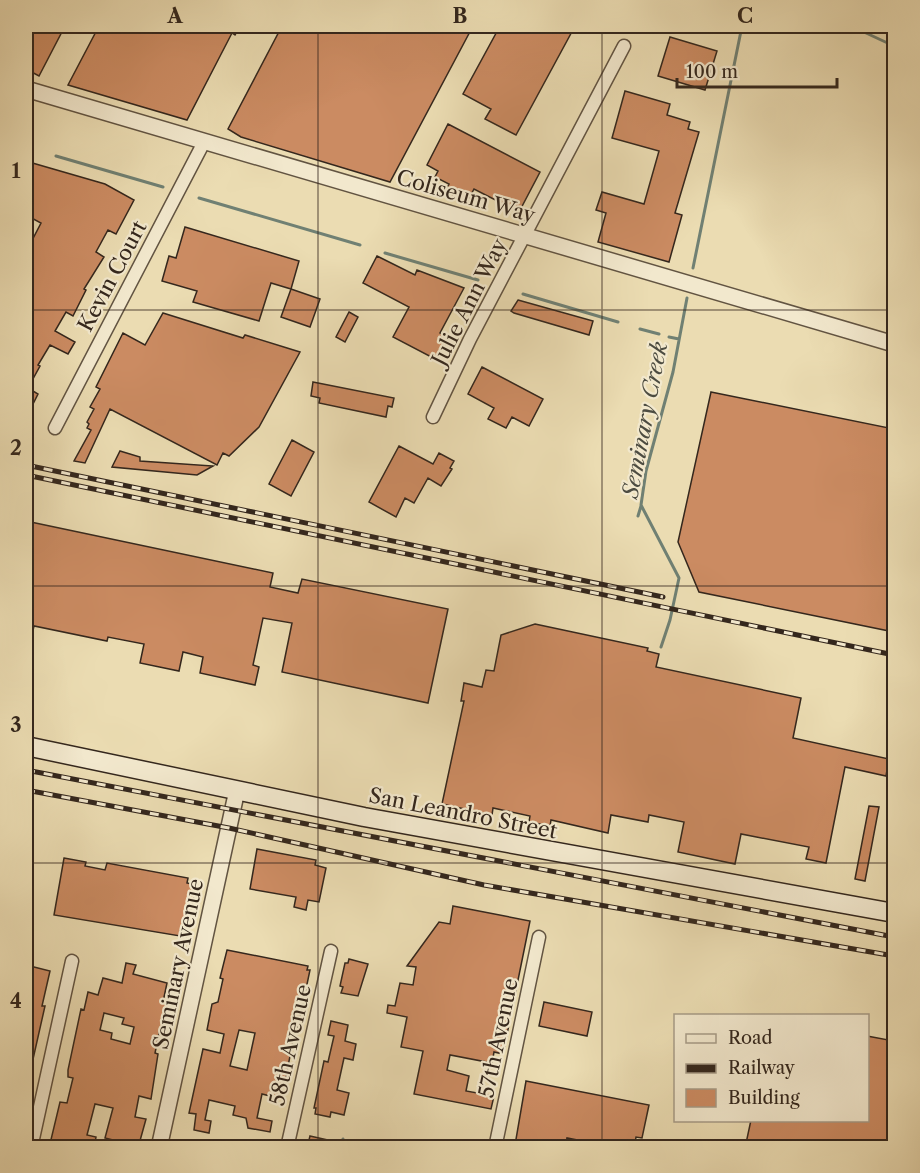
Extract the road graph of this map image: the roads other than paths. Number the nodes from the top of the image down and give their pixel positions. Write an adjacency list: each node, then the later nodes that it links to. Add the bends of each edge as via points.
1 (624, 46): 4 (street, Julie Ann Way)
2 (26, 89): 3 (street, Coliseum Way)
3 (204, 142): 4 (street, Coliseum Way); 7 (street, Kevin Court)
4 (525, 235): 5 (street, Coliseum Way); 6 (street, Julie Ann Way)
5 (894, 344)
6 (433, 417)
7 (55, 428)
8 (26, 746): 9 (main road, San Leandro Street)
9 (237, 790): 10 (main road, San Leandro Street, via 531,849); 15 (street, Seminary Avenue)
10 (894, 913)
11 (539, 937): 17 (street, 57th Avenue)
12 (331, 951): 16 (street, 58th Avenue)
13 (72, 961): 14 (street)
14 (31, 1148)
15 (159, 1148)
16 (287, 1148)
17 (495, 1148)

